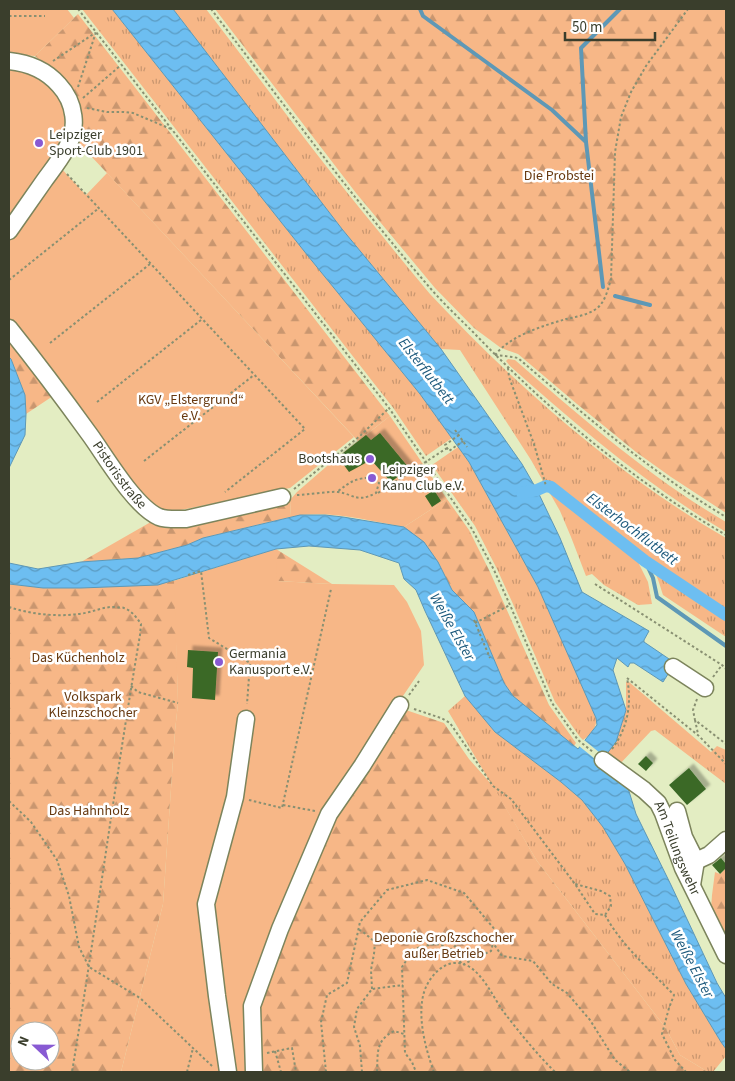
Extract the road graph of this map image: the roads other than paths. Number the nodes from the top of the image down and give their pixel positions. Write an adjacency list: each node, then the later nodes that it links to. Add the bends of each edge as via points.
1 (9, 61): 2 (lane, via 22,62 53,78 72,107 74,123 68,148)
2 (9, 231)
3 (9, 328): 4 (lane, Pistorisstraße, via 135,496 159,517 186,519)
4 (282, 497)
5 (673, 667): 6 (lane)
6 (705, 688)
7 (400, 705): 15 (lane, via 329,814 280,929 252,1006)
8 (246, 719): 16 (lane, via 235,797 206,904)
9 (606, 762): 13 (lane, Am Teilungswehr, via 658,804)
10 (677, 811): 12 (lane, via 684,837)
11 (726, 840): 12 (lane, via 709,855)
12 (696, 861): 13 (lane)
13 (692, 886): 14 (lane, Am Teilungswehr)
14 (726, 955)
15 (254, 1064)
16 (228, 1072)

